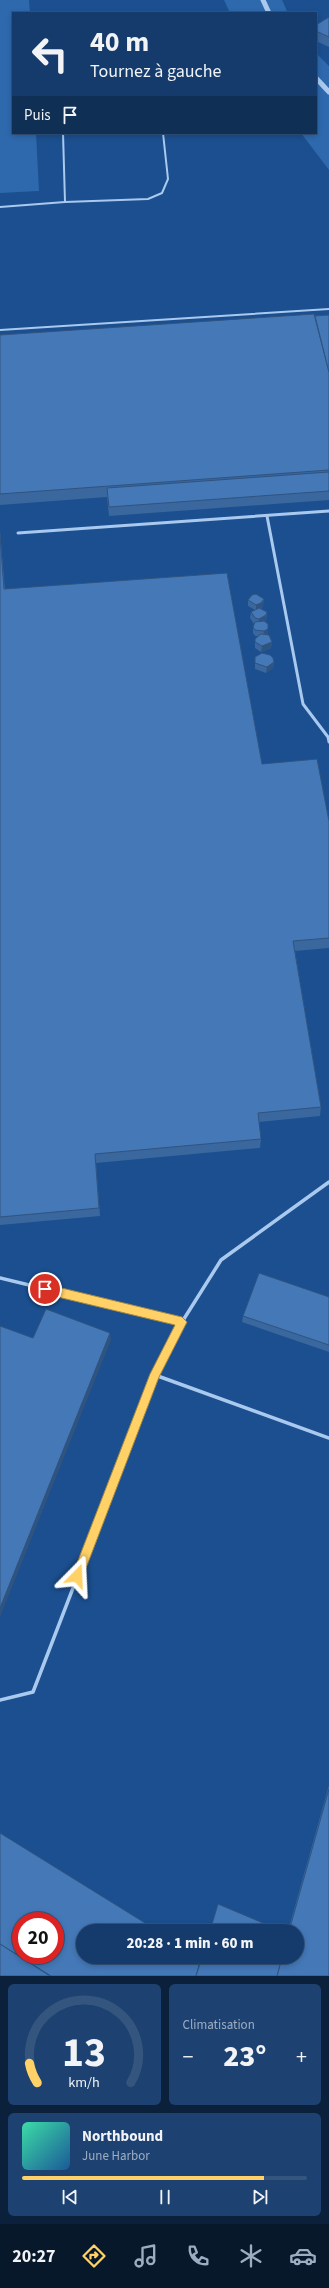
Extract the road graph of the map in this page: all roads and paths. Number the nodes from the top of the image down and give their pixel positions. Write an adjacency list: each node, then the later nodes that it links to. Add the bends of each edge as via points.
1 (262, 0): 2 (street)
2 (268, 12)
3 (317, 79): 4 (street)
4 (329, 92)
5 (63, 134): 7 (lane)
6 (162, 134): 7 (lane, via 168,180 162,192 148,199)
7 (65, 202): 8 (lane)
8 (0, 207)
9 (329, 309): 10 (lane)
10 (0, 330)
11 (329, 511): 12 (lane)
12 (267, 516): 13 (lane); 14 (lane, via 303,704)
13 (18, 533)
14 (329, 742)
15 (329, 1182): 17 (lane, via 221,1260)
16 (0, 1278): 17 (lane)
17 (182, 1322): 18 (lane)
18 (155, 1374): 19 (lane); 20 (lane, via 33,1692)
19 (329, 1438)
20 (0, 1700)

